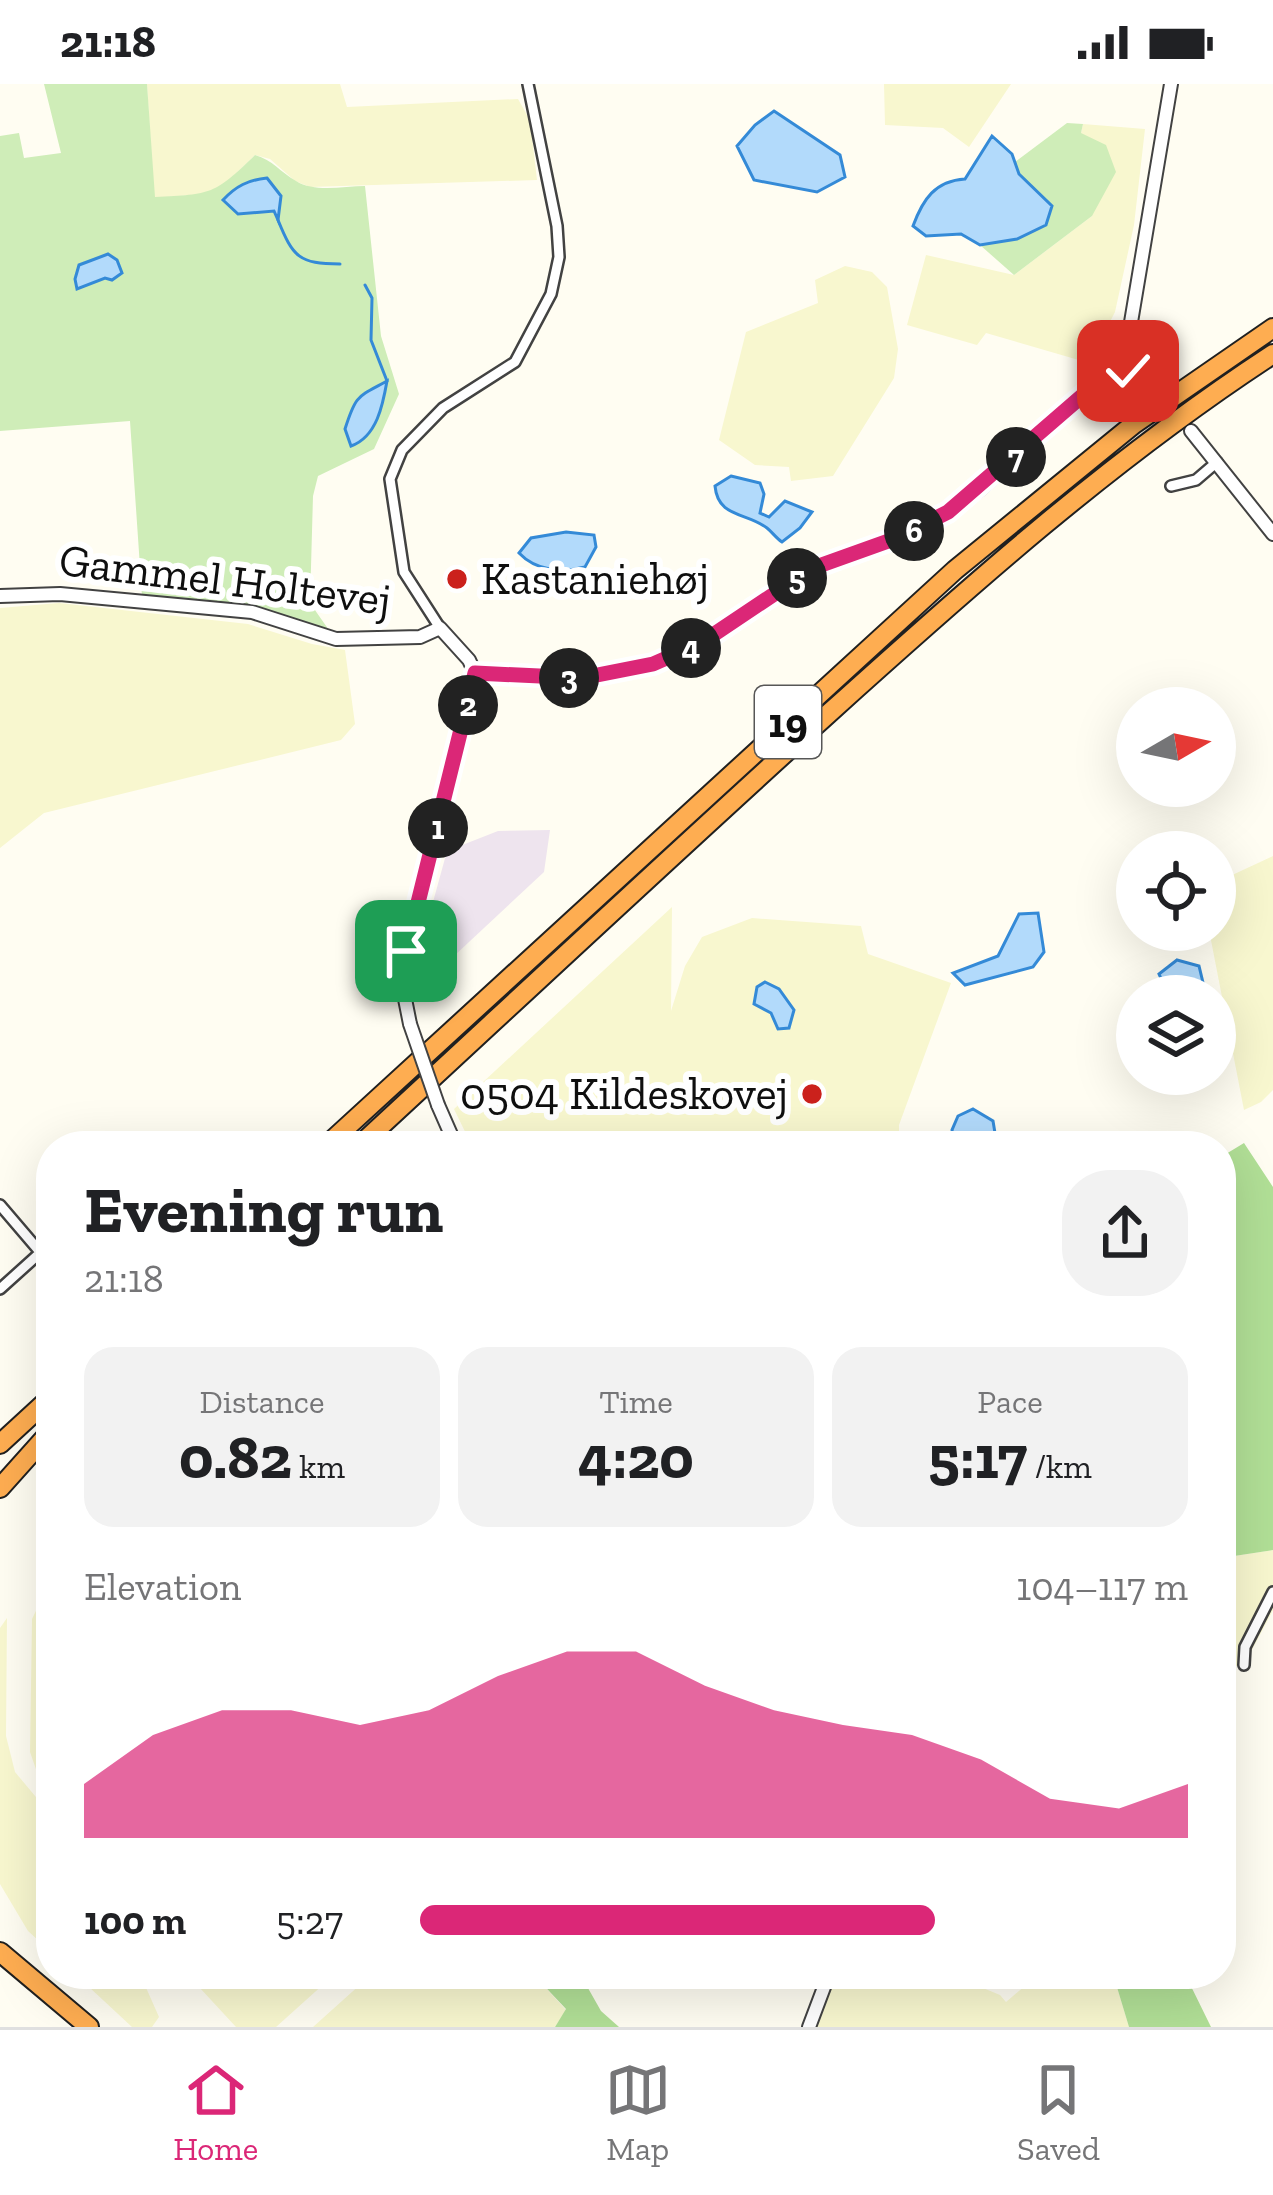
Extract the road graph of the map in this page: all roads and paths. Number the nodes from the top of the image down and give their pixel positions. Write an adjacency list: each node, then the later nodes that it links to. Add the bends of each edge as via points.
1 (528, 84): 12 (street, via 557,226 551,294 515,362 443,408 402,450 390,479 404,572)
2 (1171, 84): 5 (street)
3 (1273, 328): 14 (highway, 19, via 1134,424 956,570)
4 (1273, 354): 15 (highway, 19, via 1151,438 996,563)
5 (1119, 364): 6 (street); 13 (street, via 948,512 813,568 701,643 653,664 582,678)
6 (1153, 391)
7 (1191, 431): 8 (street)
8 (1217, 462): 9 (street, via 1196,480); 10 (street)
9 (1171, 486)
10 (1273, 534)
11 (0, 596): 12 (street, Gammel Holtevej, via 252,612 336,639 420,637)
12 (440, 628): 13 (street)
13 (475, 673): 16 (street, bridge, via 406,951 410,1024)
14 (342, 1131)
15 (374, 1131)
16 (449, 1131)
17 (0, 1205): 18 (street)
18 (36, 1247)
19 (36, 1256): 20 (street)
20 (0, 1289)
21 (36, 1411): 23 (highway)
22 (36, 1442): 25 (highway)
23 (0, 1444)
24 (36, 1447): 26 (highway)
25 (0, 1472)
26 (0, 1488)
27 (1273, 1592): 28 (street)
28 (1244, 1665)
29 (0, 1951): 30 (highway)
30 (9, 1964): 31 (highway)
31 (36, 1986)
32 (40, 1989): 34 (highway)
33 (823, 1989): 35 (street)
34 (88, 2027)
35 (809, 2027)

